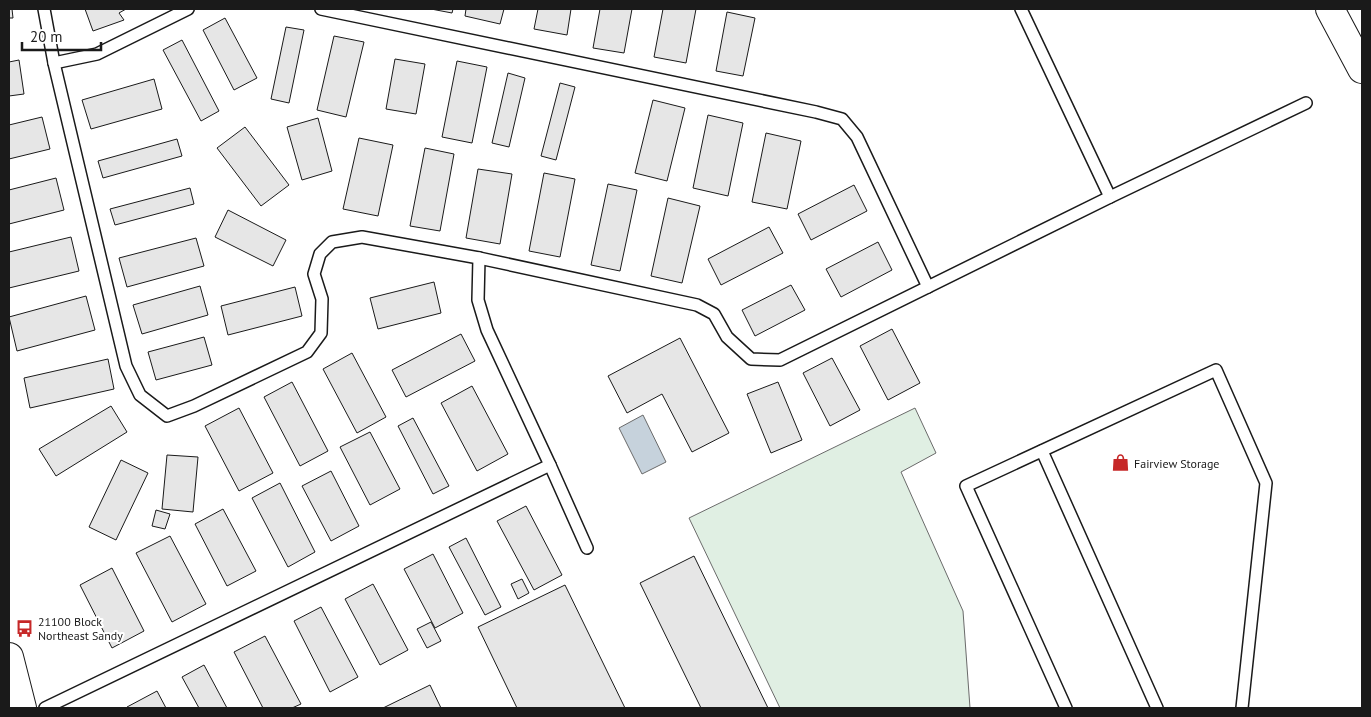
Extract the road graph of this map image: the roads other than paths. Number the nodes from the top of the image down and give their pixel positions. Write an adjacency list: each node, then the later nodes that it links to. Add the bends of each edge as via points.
1 (44, 9): 6 (lane)
2 (188, 9): 6 (lane, via 97,54)
3 (321, 9): 11 (lane, via 842,119 857,137)
4 (1330, 9): 7 (main road)
5 (1026, 10): 9 (lane)
6 (54, 63): 10 (lane, via 126,366 140,395 167,416 306,352 321,333 322,299 314,274 320,254 332,242 362,237)
7 (1362, 69)
8 (1306, 103): 9 (lane)
9 (1110, 197): 11 (lane)
10 (480, 258): 11 (lane, via 698,305 714,314 727,337 750,359 780,360); 13 (lane, via 478,300 487,330)
11 (928, 286)
12 (1042, 451): 18 (lane, via 966,486); 19 (lane); 20 (lane, via 1216,370 1266,483)
13 (550, 465): 14 (lane); 17 (lane)
14 (587, 548)
15 (9, 657): 16 (main road)
16 (22, 708)
17 (45, 708)
18 (1066, 708)
19 (1157, 708)
20 (1242, 708)

